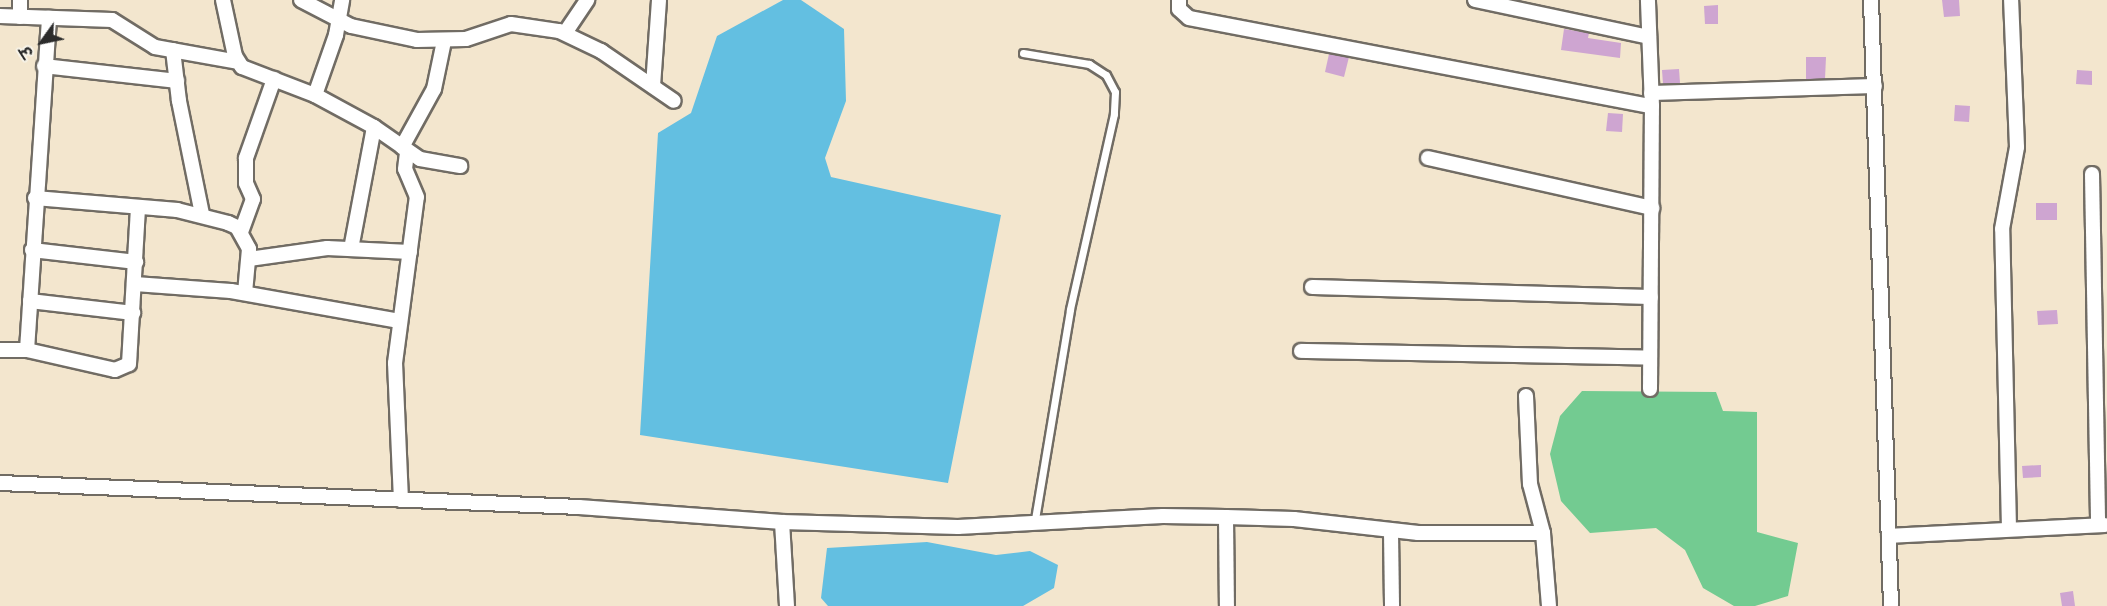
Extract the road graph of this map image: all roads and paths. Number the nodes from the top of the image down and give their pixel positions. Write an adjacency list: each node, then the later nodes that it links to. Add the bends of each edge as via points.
1 (20, 0): 13 (street)
2 (223, 0): 21 (street)
3 (301, 0): 15 (street)
4 (342, 0): 15 (street)
5 (587, 0): 16 (street)
6 (659, 0): 25 (street)
7 (1179, 0): 28 (street, via 1182,15 1189,18)
8 (1475, 0): 17 (street)
9 (1648, 0): 17 (street)
10 (1871, 0): 26 (street)
11 (2011, 0): 64 (street, via 2017,147 2002,229)
12 (0, 16): 13 (street)
13 (20, 17): 14 (street)
14 (49, 18): 19 (street, via 112,20 143,42); 22 (street)
15 (340, 21): 18 (street, via 373,32); 27 (street)
16 (565, 33): 18 (street, via 522,24); 25 (street, via 601,51)
17 (1649, 37): 28 (street)
18 (444, 41): 31 (street, via 434,90)
19 (173, 50): 21 (street); 24 (street)
20 (1023, 53): 62 (lane, via 1089,64 1106,75 1115,92 1114,114 1070,310)
21 (238, 62): 23 (street)
22 (44, 66): 24 (street); 35 (street)
23 (274, 79): 27 (street); 39 (street, via 246,158 246,183 253,199)
24 (177, 81): 38 (street)
25 (653, 86): 29 (street)
26 (1875, 86): 28 (street); 67 (street)
27 (315, 95): 30 (street)
28 (1651, 99): 37 (street)
29 (674, 101)
30 (374, 128): 31 (street); 40 (street)
31 (405, 149): 33 (street, via 420,159); 42 (street, via 405,169 416,190)
32 (1428, 158): 37 (street)
33 (460, 166)
34 (2092, 174): 63 (street)
35 (35, 198): 36 (street); 41 (street)
36 (138, 207): 38 (street); 44 (street)
37 (1652, 208): 48 (street)
38 (202, 214): 39 (street)
39 (241, 232): 43 (street)
40 (351, 249): 42 (street); 43 (street, via 319,249)
41 (32, 250): 44 (street); 49 (street)
42 (410, 252): 51 (street)
43 (249, 259): 47 (street)
44 (136, 262): 45 (street)
45 (135, 284): 47 (street); 50 (street)
46 (1312, 287): 48 (street)
47 (245, 293): 51 (street)
48 (1651, 297): 55 (street)
49 (30, 301): 50 (street); 53 (street)
50 (133, 313): 53 (street, via 130,356 123,369)
51 (399, 321): 59 (street, via 396,363)
52 (0, 350): 53 (street)
53 (27, 350)
54 (1301, 351): 55 (street)
55 (1650, 358): 56 (street)
56 (1650, 389)
57 (1526, 396): 66 (street, via 1530,484)
58 (0, 483): 59 (street)
59 (401, 500): 61 (street, via 579,507)
60 (1226, 517): 62 (street, via 1129,517); 65 (street, via 1294,519); 69 (street)
61 (782, 522): 62 (street); 68 (street)
62 (1033, 525)
63 (2102, 525): 64 (street)
64 (2009, 530): 67 (street)
65 (1391, 532): 66 (street); 70 (street)
66 (1543, 533): 71 (street)
67 (1888, 536): 72 (street)
68 (787, 606)
69 (1227, 606)
70 (1392, 606)
71 (1549, 606)
72 (1891, 606)

